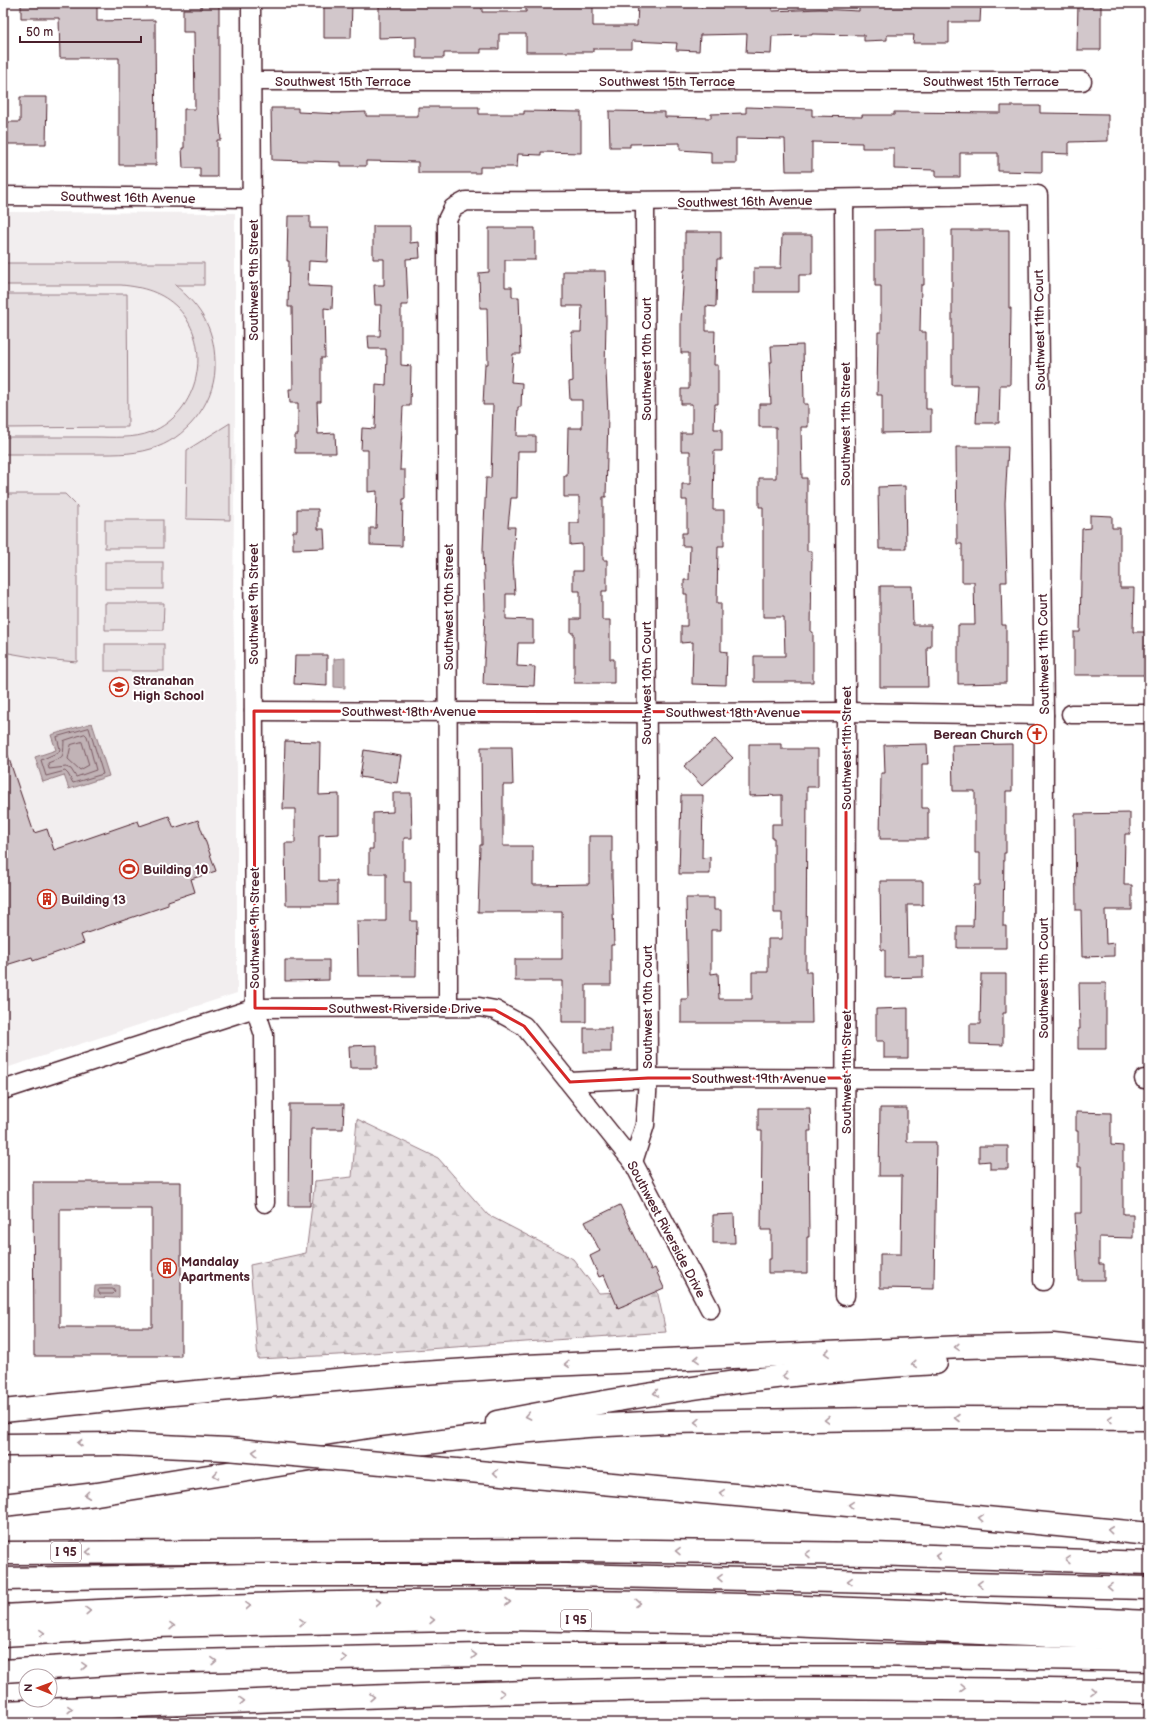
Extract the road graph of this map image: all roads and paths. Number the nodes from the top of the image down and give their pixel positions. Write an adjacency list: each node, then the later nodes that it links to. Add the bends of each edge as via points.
1 (251, 3): 2 (street, Southwest 9th Street)
2 (252, 81): 3 (street, Southwest 15th Terrace); 6 (street, Southwest 9th Street)
3 (1082, 82)
4 (1038, 195): 7 (street, Southwest 16th Avenue); 16 (street, Southwest 11th Court)
5 (3, 196): 6 (street, Southwest 16th Avenue)
6 (252, 198): 10 (street, Southwest 9th Street)
7 (844, 200): 8 (street, Southwest 16th Avenue); 12 (street, Southwest 11th Street)
8 (646, 202): 9 (street, Southwest 16th Avenue, via 466,201); 13 (street, Southwest 10th Court)
9 (453, 208): 11 (street, Southwest 10th Street, via 447,220)
10 (254, 711): 11 (street, Southwest 18th Avenue); 18 (street, Southwest 9th Street)
11 (449, 711): 13 (street, Southwest 18th Avenue); 17 (street, Southwest 10th Street)
12 (846, 712): 13 (street, Southwest 18th Avenue); 16 (street, Southwest 18th Avenue); 20 (street, Southwest 11th Street)
13 (646, 713): 19 (street, Southwest 10th Court)
14 (1071, 714): 15 (street)
15 (1149, 714)
16 (1044, 715): 21 (street, Southwest 11th Court)
17 (448, 1007): 18 (street, Southwest Riverside Drive); 22 (street, Southwest Riverside Drive, via 495,1010 524,1026)
18 (255, 1008): 23 (street, Southwest Riverside Drive); 25 (street, Southwest 9th Street, via 264,1035)
19 (648, 1078): 20 (street, Southwest 19th Avenue); 22 (street, Southwest 19th Avenue); 24 (street, Southwest 10th Court, via 645,1124)
20 (846, 1078): 21 (street, Southwest 19th Avenue); 27 (street, Southwest 11th Street)
21 (1043, 1079): 26 (street, Southwest 11th Court)
22 (570, 1082): 24 (street, Southwest Riverside Drive)
23 (3, 1090)
24 (633, 1162): 28 (street, Southwest Riverside Drive)
25 (265, 1203)
26 (1043, 1281)
27 (845, 1296)
28 (710, 1309)
29 (1149, 1356): 30 (highway, one-way to 30, via 1053,1345 549,1365 393,1375); 33 (highway, one-way to 33, via 992,1360 817,1372 638,1396 464,1428)
30 (3, 1411)
31 (1149, 1419): 33 (highway, one-way to 33, via 948,1418 667,1422 541,1430)
32 (3, 1445): 35 (highway, one-way to 32, bridge, via 219,1449 119,1444)
33 (378, 1449): 34 (highway, one-way to 34, via 97,1494)
34 (3, 1505)
35 (1149, 1534)
36 (3, 1553): 37 (highway, I 95, one-way to 36, via 872,1554 572,1550)
37 (1149, 1563)
38 (3, 1579): 39 (highway, one-way to 38, via 566,1575 255,1575)
39 (1149, 1588)
40 (3, 1612): 41 (highway)
41 (35, 1614): 42 (highway); 43 (highway, one-way to 43, via 329,1603 566,1602 744,1605)
42 (3, 1616)
43 (1149, 1622)
44 (3, 1635): 45 (highway, I 95, one-way to 45, via 153,1626 521,1620 741,1623)
45 (1149, 1640)
46 (1149, 1660): 47 (highway, one-way to 46, via 142,1662 490,1655 870,1655)
47 (3, 1672)
48 (1149, 1692): 49 (highway, one-way to 48, via 281,1699 571,1691 924,1688)
49 (3, 1712)

